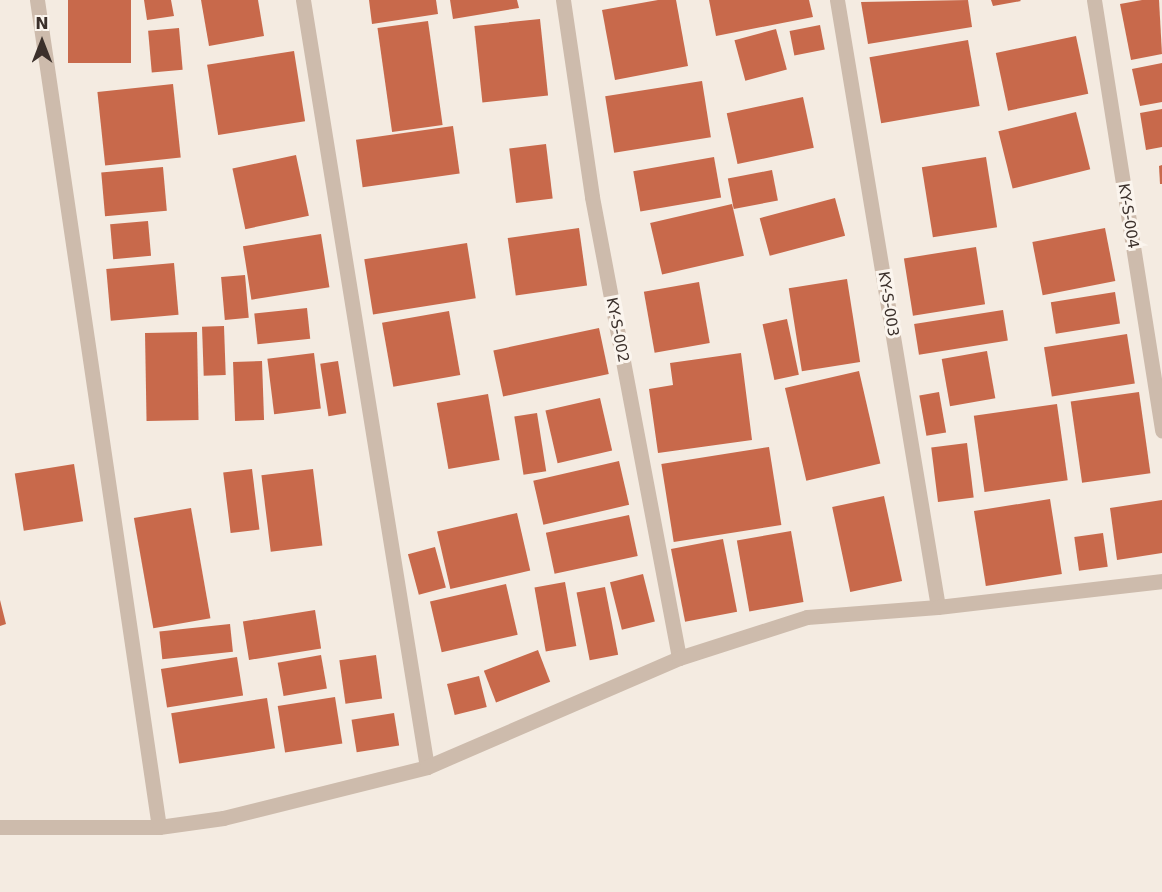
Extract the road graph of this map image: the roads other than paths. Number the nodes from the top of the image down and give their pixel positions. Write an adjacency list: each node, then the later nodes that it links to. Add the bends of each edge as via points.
1 (37, 0): 12 (street)
2 (303, 0): 10 (street)
3 (563, 0): 9 (street, KY-S-002, via 592,197)
4 (837, 0): 8 (street, KY-S-003)
5 (1094, 0): 6 (street, KY-S-004)
6 (1162, 431)
7 (1162, 581): 8 (street)
8 (938, 607): 9 (street, via 807,617)
9 (679, 658): 10 (street)
10 (427, 767): 12 (street, via 223,818)
11 (0, 826): 12 (street)
12 (159, 826)

